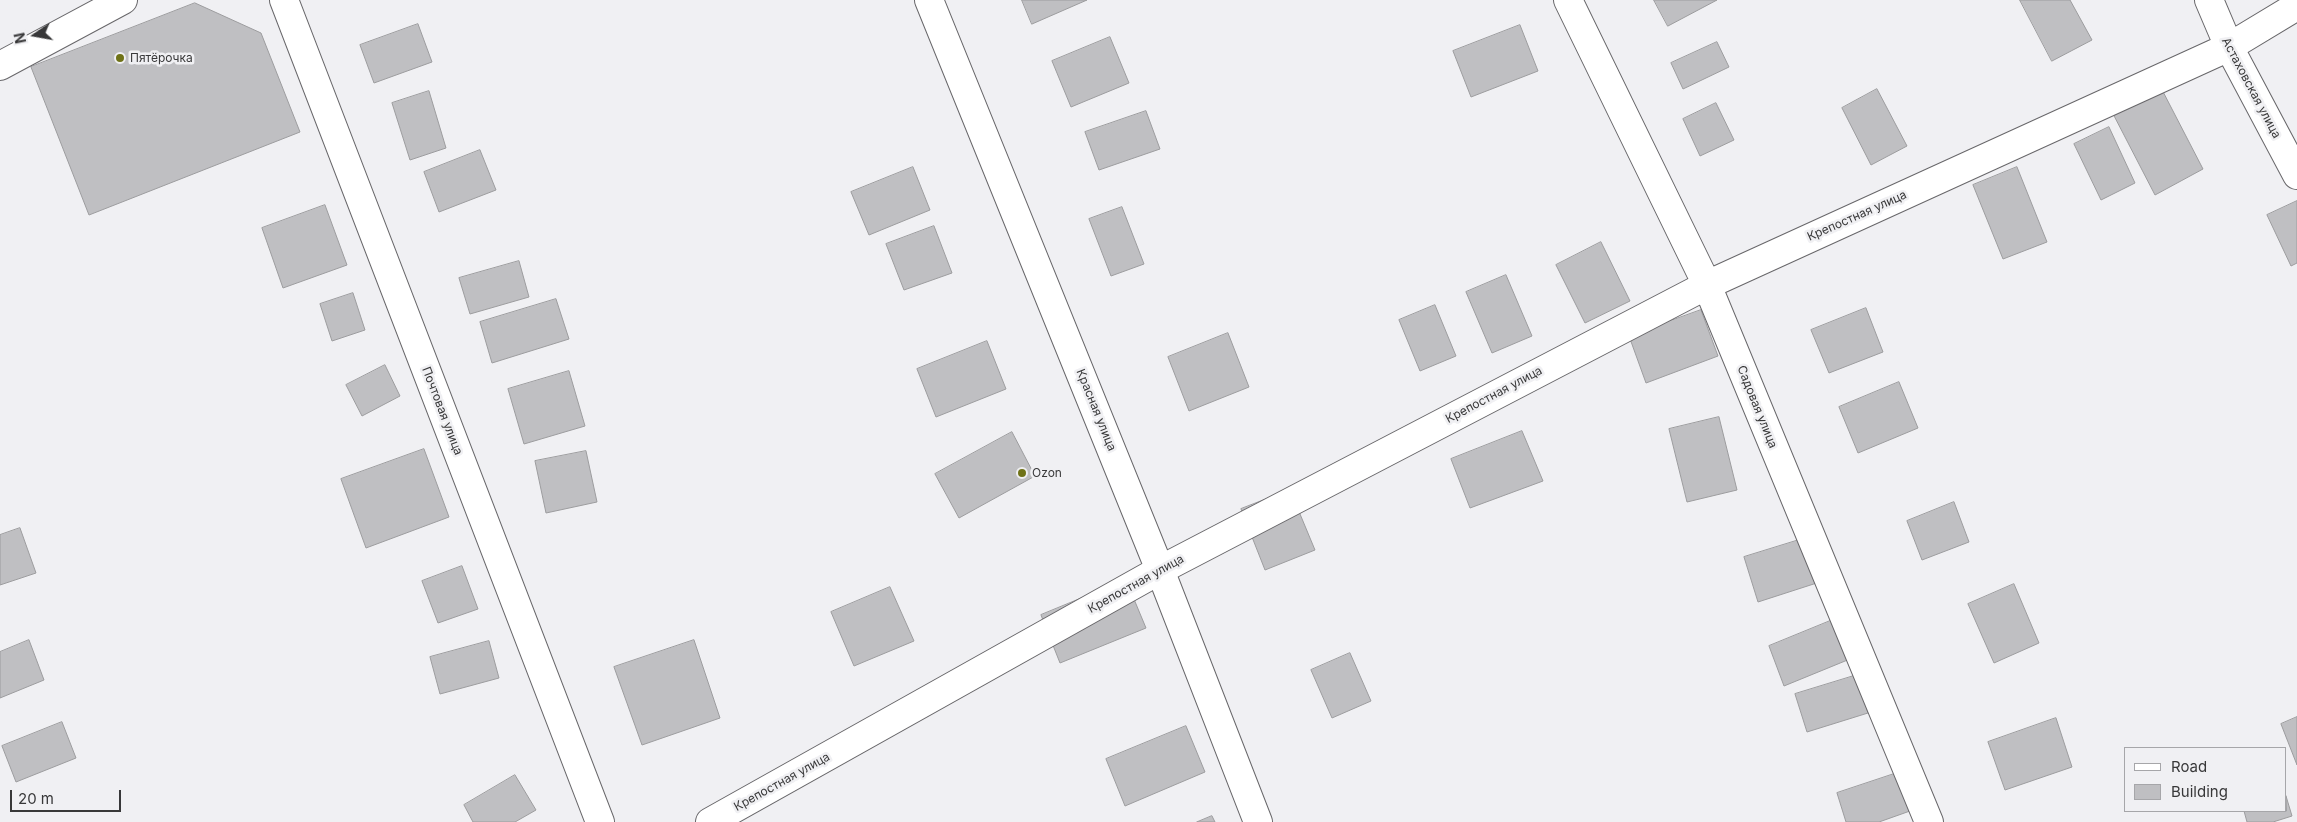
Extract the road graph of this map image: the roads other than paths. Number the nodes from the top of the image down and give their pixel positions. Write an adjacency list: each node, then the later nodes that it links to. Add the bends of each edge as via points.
1 (123, 0): 8 (street)
2 (284, 0): 12 (street, Почтовая улица)
3 (930, 0): 11 (street, Красная улица)
4 (1568, 0): 10 (street, Садовая улица)
5 (2208, 0): 7 (street, Астаховская улица)
6 (2297, 6): 7 (street, Крепостная улица)
7 (2229, 47): 9 (street, Астаховская улица); 10 (street, Крепостная улица)
8 (0, 66)
9 (2297, 175)
10 (1706, 285): 11 (street, Крепостная улица); 15 (street, Садовая улица)
11 (1160, 570): 13 (street, Крепостная улица); 14 (street, Красная улица)
12 (600, 822)
13 (710, 822)
14 (1258, 822)
15 (1929, 822)

